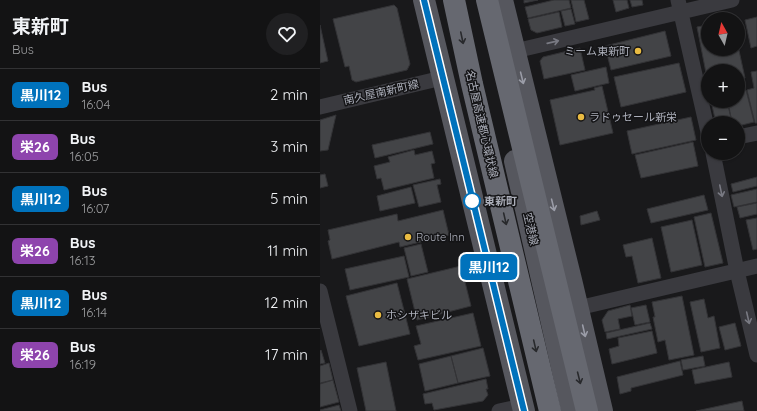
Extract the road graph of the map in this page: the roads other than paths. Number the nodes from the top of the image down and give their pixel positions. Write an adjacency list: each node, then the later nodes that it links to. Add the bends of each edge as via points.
1 (424, 0): 9 (main road)
2 (454, 0): 23 (highway, 名古屋高速都心環状線, one-way to 23)
3 (478, 0): 24 (main road, 空港線)
4 (487, 0): 25 (highway, one-way to 25)
5 (502, 0): 8 (main road)
6 (732, 0): 7 (street)
7 (679, 6): 8 (street, one-way to 7); 11 (street)
8 (515, 51): 18 (main road, one-way to 18)
9 (442, 78): 10 (street, 南久屋南新町線); 20 (main road)
10 (320, 107)
11 (704, 116)
12 (757, 133): 13 (street)
13 (745, 136)
14 (714, 160): 16 (street, one-way to 16)
15 (757, 266): 16 (street)
16 (737, 271): 18 (street); 19 (street, one-way to 19)
17 (320, 291): 21 (street)
18 (578, 308): 26 (main road, one-way to 26)
19 (757, 355)
20 (524, 409): 22 (street)
21 (350, 411)
22 (499, 411)
23 (550, 411)
24 (572, 411)
25 (587, 411)
26 (602, 411)

